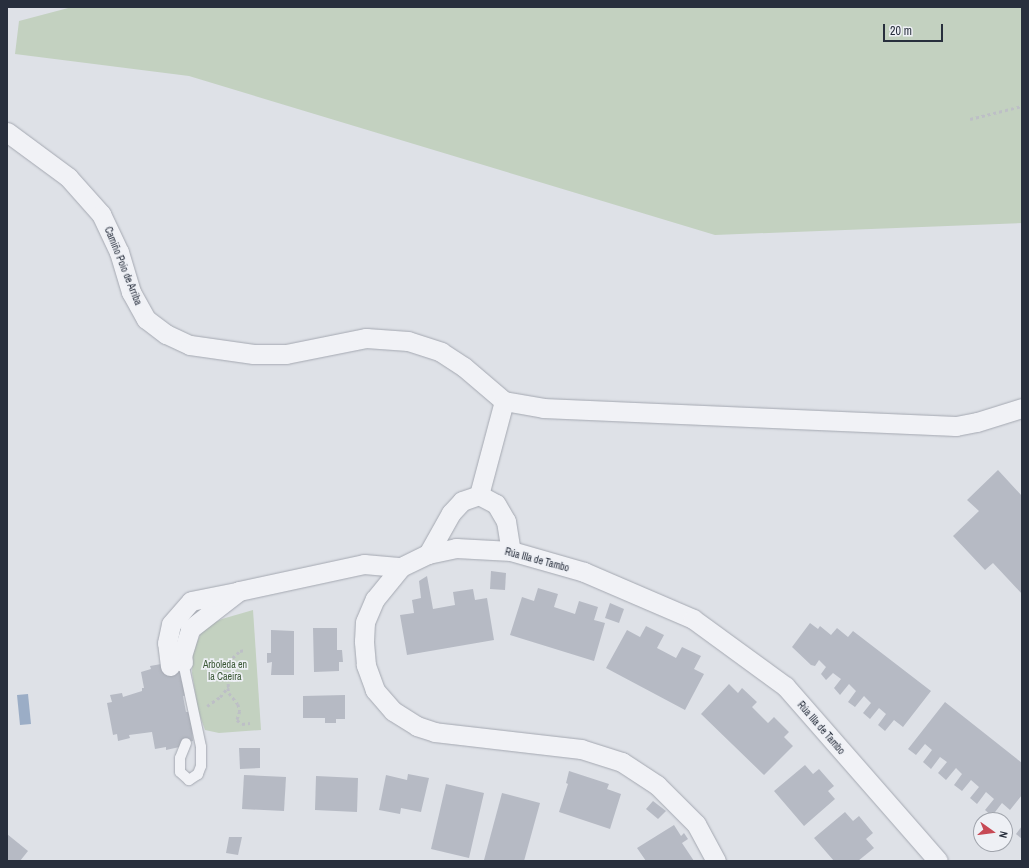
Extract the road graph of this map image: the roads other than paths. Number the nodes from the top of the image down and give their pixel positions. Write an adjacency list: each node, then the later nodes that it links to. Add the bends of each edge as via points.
1 (7, 132): 2 (street, Camiño Poio de Arriba, via 68,177 101,214 119,252 131,292 146,319 166,334 190,345 253,354 286,354 366,338 408,341 441,352 464,367)
2 (504, 401): 3 (street, via 543,408 956,426); 4 (street)
3 (1022, 408)
4 (479, 495): 5 (street, via 496,504 506,521); 6 (street, via 462,501 451,513)
5 (511, 551): 6 (street, Rúa Illa de Tambo, via 456,548); 10 (street, Rúa Illa de Tambo, via 584,572 693,619 785,686)
6 (428, 554): 7 (street, Rúa Illa de Tambo)
7 (401, 568): 8 (street, via 364,564 191,601 171,624 167,643); 11 (street, Rúa Illa de Tambo, via 375,599 365,622 366,665 375,690 393,712 417,726 435,732 581,750 622,762 657,785 696,824)
8 (176, 664): 9 (lane, via 201,747 201,766 198,774 189,780 180,772 180,758)
9 (186, 743)
10 (936, 858): 12 (street)
11 (716, 861)
12 (952, 861)

